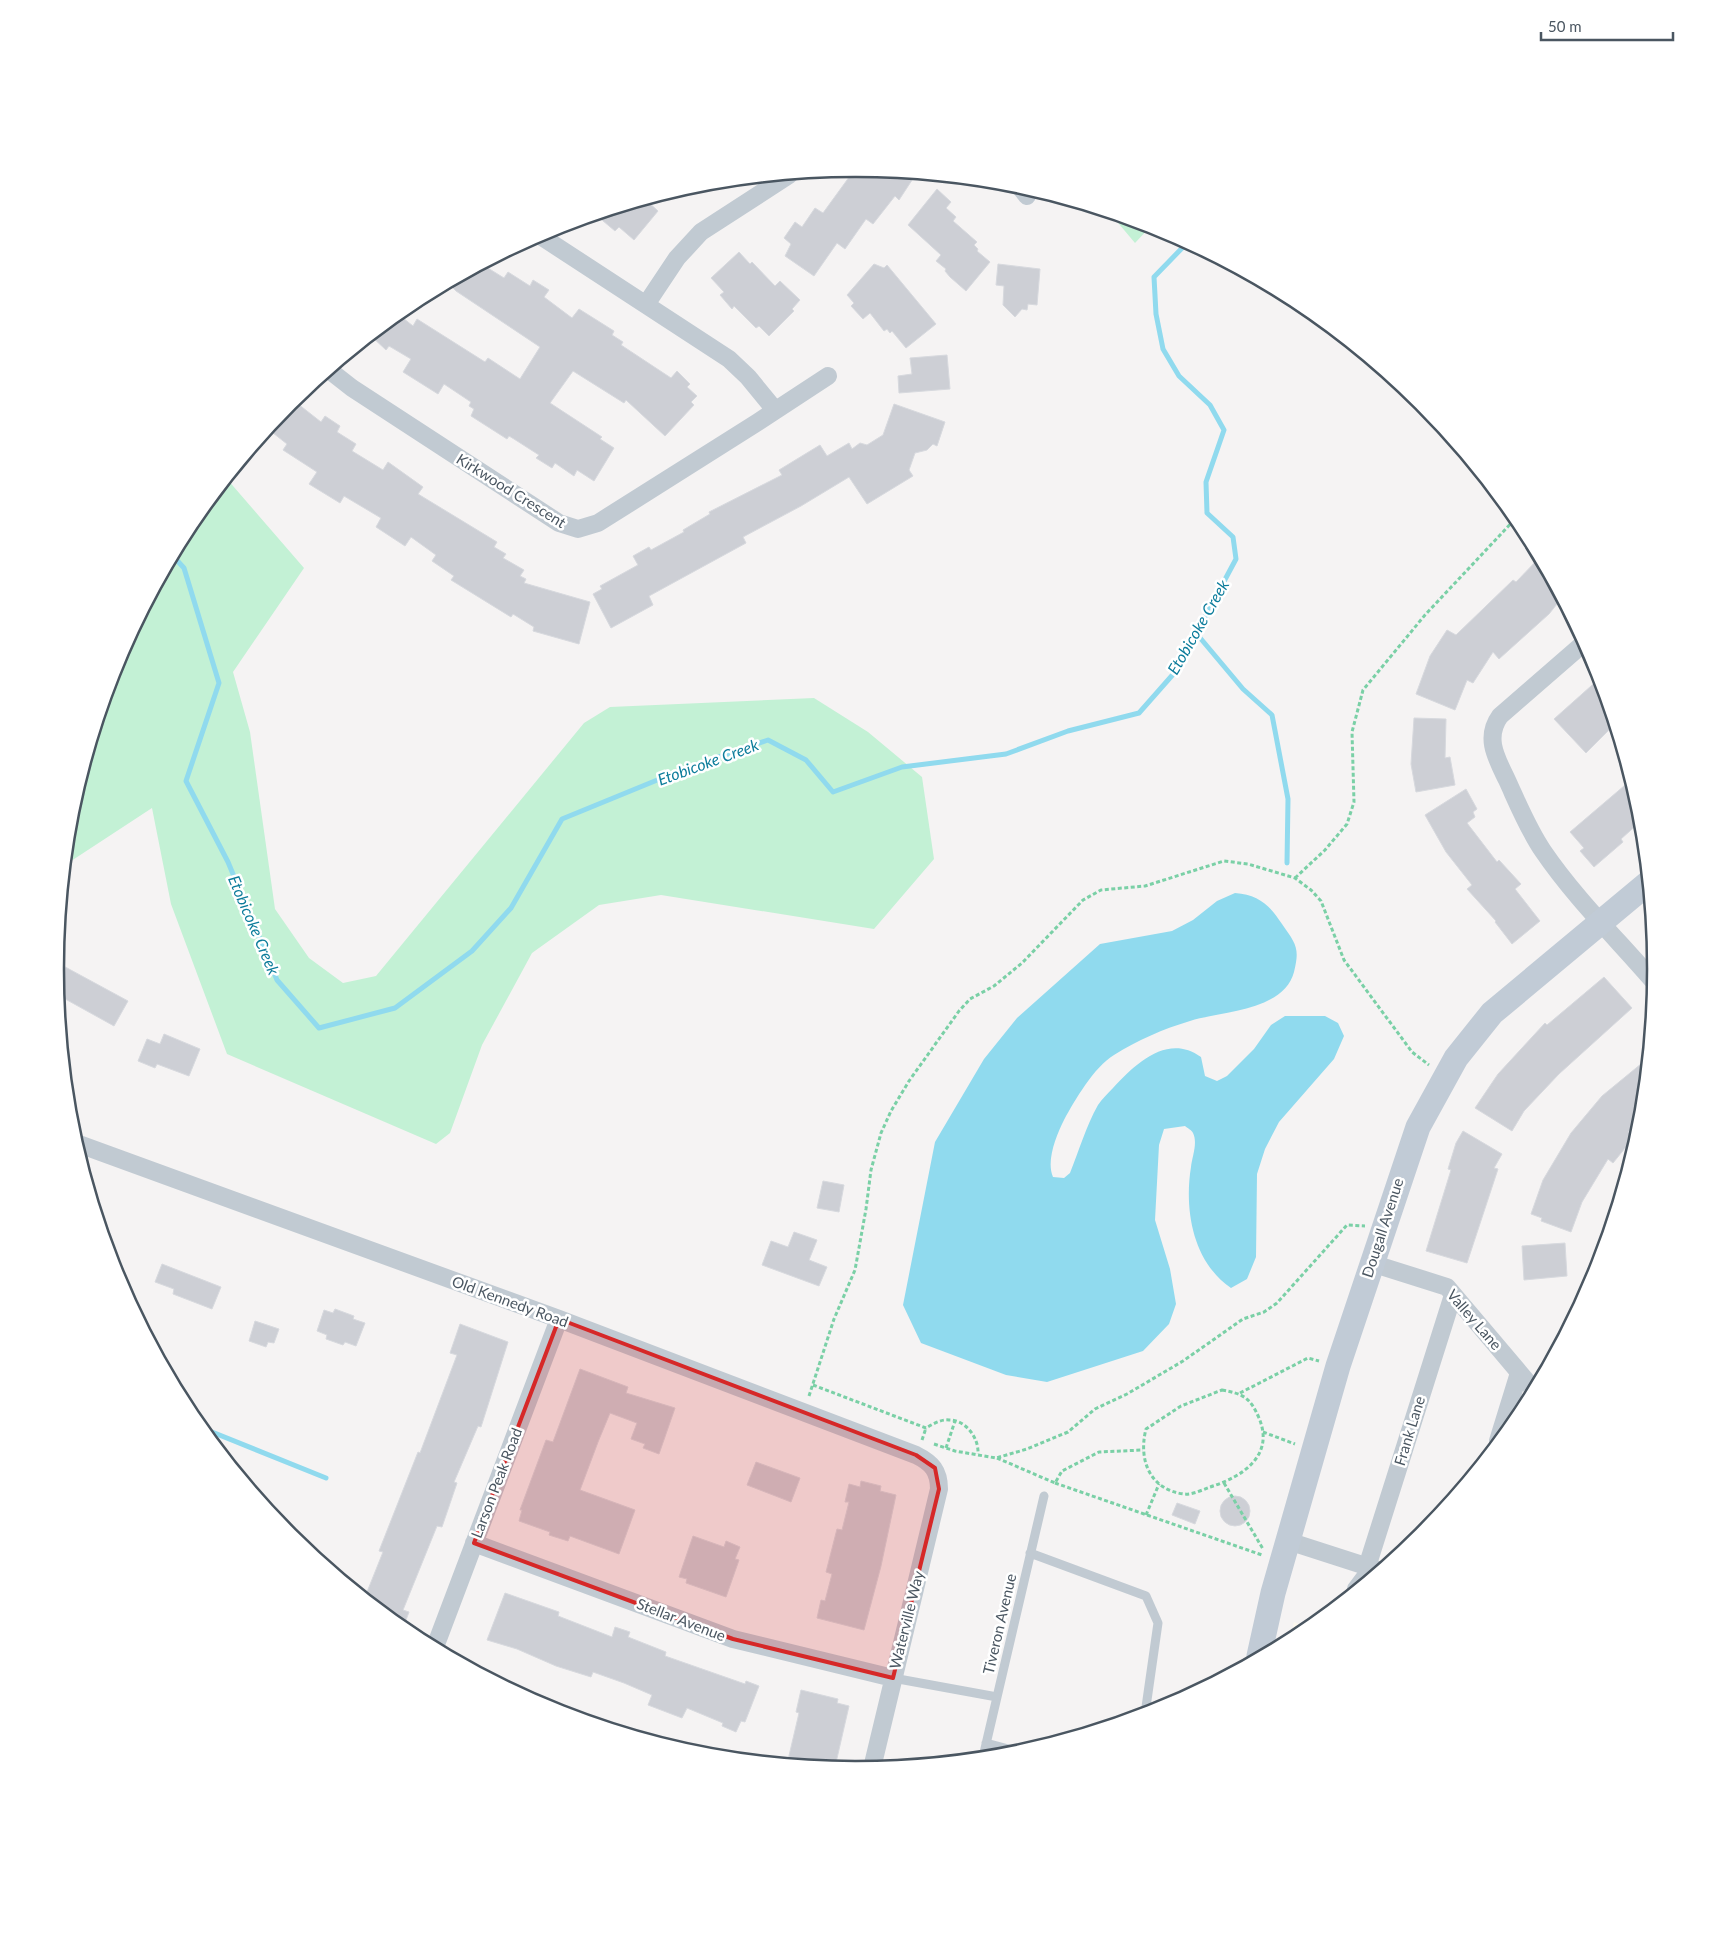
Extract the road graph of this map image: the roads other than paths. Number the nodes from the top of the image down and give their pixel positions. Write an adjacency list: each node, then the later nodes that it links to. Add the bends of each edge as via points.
1 (780, 181): 3 (street, via 701,232 676,258)
2 (548, 240): 3 (street)
3 (647, 303): 6 (street, via 729,359)
4 (334, 374): 6 (street, Kirkwood Crescent, via 559,523 578,529 598,523)
5 (828, 376): 6 (street, Kirkwood Crescent)
6 (775, 410)
7 (1579, 648): 9 (street, via 1500,716 1494,724 1492,740 1493,749 1531,832)
8 (1643, 888): 9 (street, Dougall Avenue)
9 (1602, 922): 10 (street); 12 (street, Dougall Avenue, via 1492,1014 1456,1058 1418,1127)
10 (1647, 974)
11 (84, 1146): 14 (street, Old Kennedy Road)
12 (1371, 1263): 13 (street, Valley Lane, via 1447,1287); 20 (street, Dougall Avenue)
13 (1453, 1294): 15 (street, Valley Lane); 23 (street, Frank Lane)
14 (559, 1319): 18 (street, Old Kennedy Road, via 916,1455 931,1463); 21 (street, Larson Peak Road)
15 (1519, 1373): 16 (street, Valley Lane); 17 (street)
16 (1529, 1384)
17 (1503, 1424)
18 (937, 1472): 27 (street, Waterville Way, via 939,1489)
19 (1044, 1496): 22 (lane, Tiveron Avenue)
20 (1288, 1541): 24 (street); 26 (street, Dougall Avenue)
21 (474, 1543): 25 (street, Larson Peak Road); 27 (street, Stellar Avenue, via 734,1639)
22 (1030, 1553): 28 (lane, Tiveron Avenue); 29 (lane, via 1146,1596 1158,1623)
23 (1373, 1568)
24 (1373, 1569)
25 (438, 1641)
26 (1261, 1649)
27 (893, 1678): 28 (lane); 33 (street, Waterville Way)
28 (997, 1697): 30 (lane, Tiveron Avenue)
29 (1146, 1705)
30 (986, 1743): 31 (lane); 32 (lane, Tiveron Avenue)
31 (1002, 1747)
32 (984, 1750)
33 (874, 1760)

